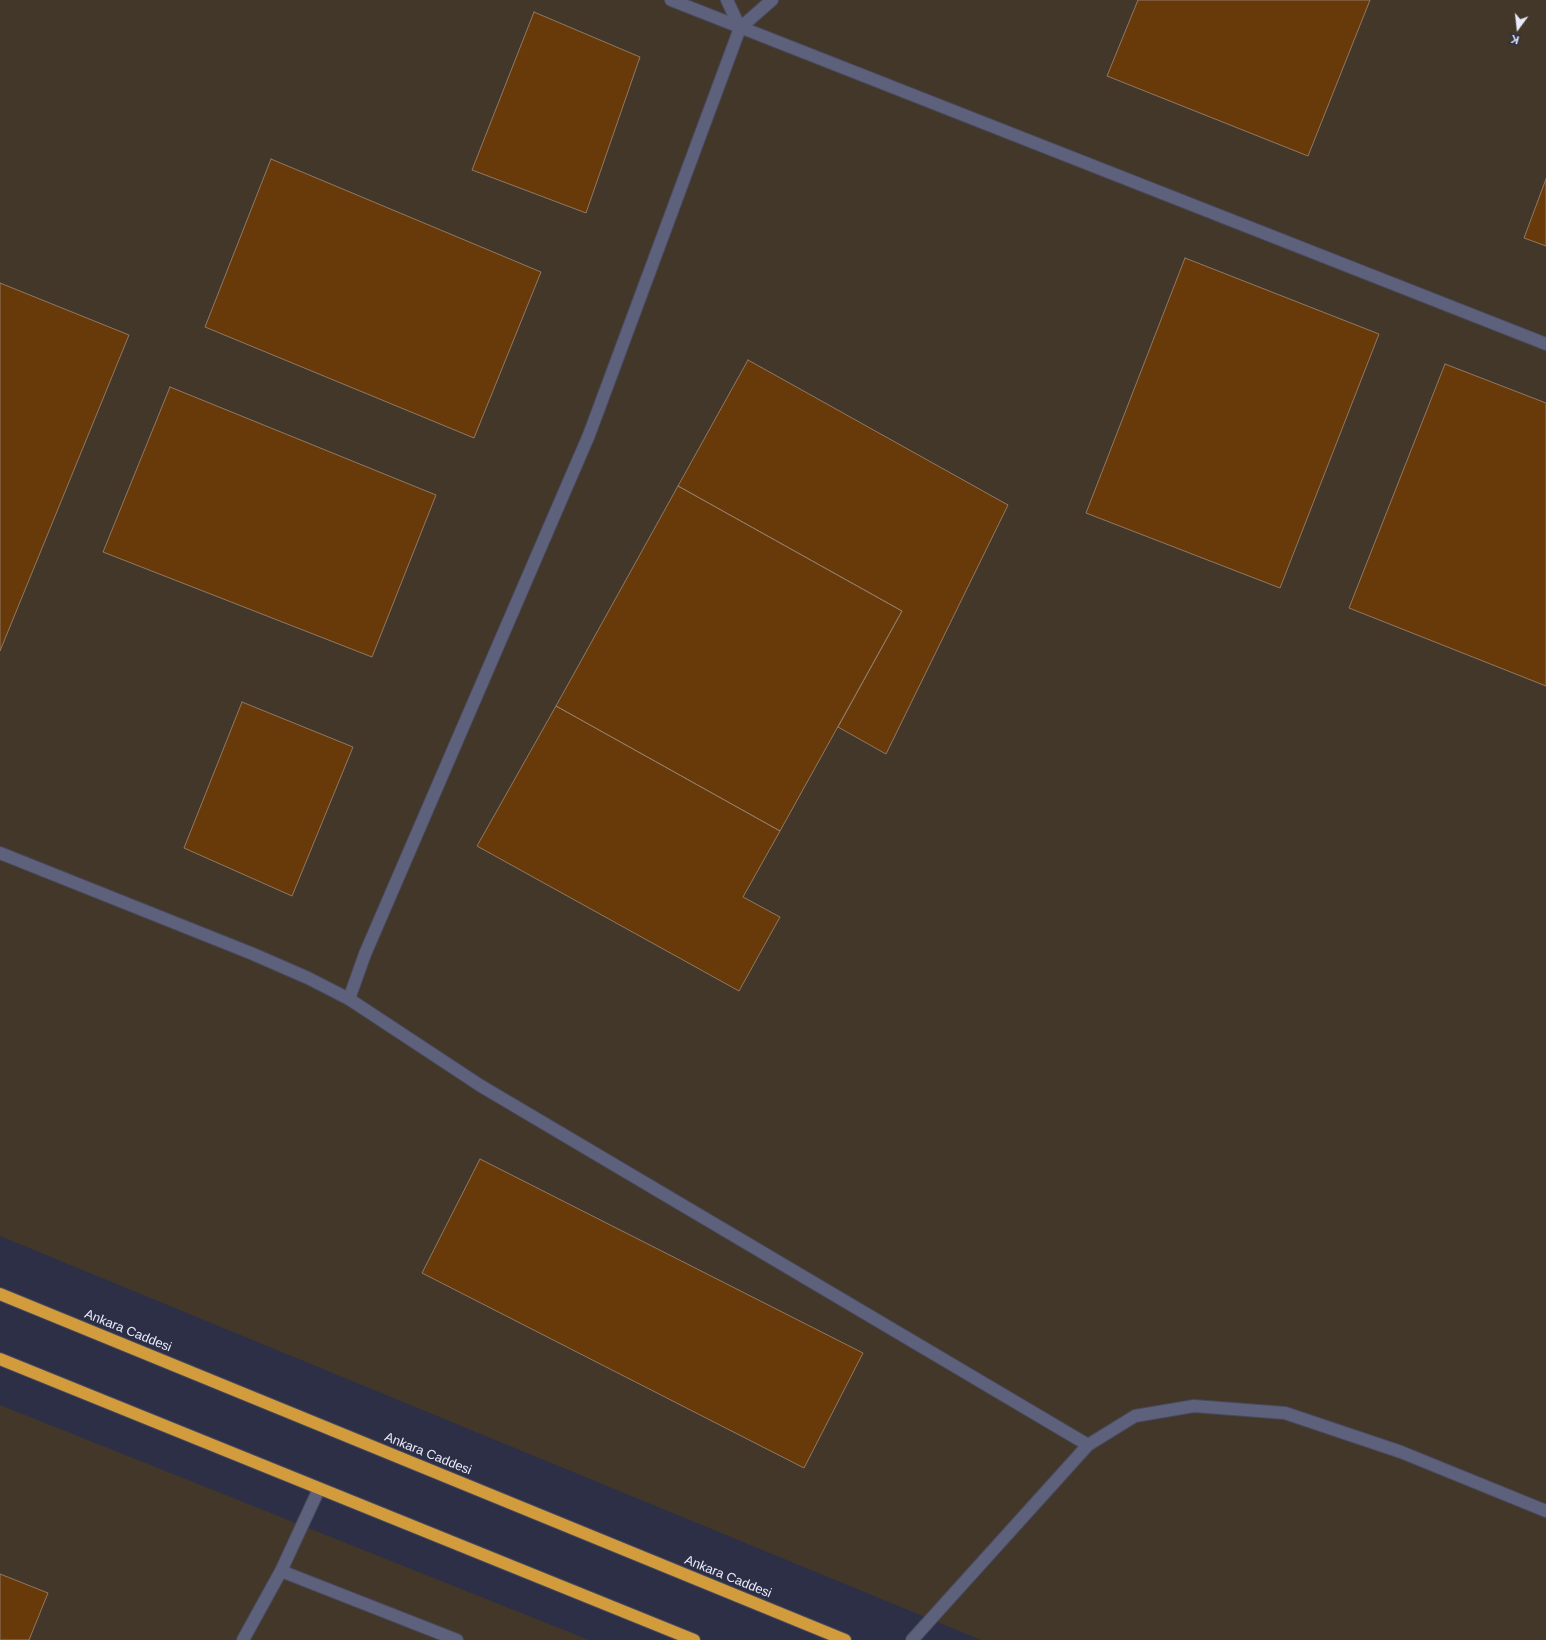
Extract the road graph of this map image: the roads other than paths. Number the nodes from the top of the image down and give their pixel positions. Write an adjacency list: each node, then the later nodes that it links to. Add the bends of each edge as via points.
1 (671, 0): 4 (street)
2 (727, 0): 4 (street)
3 (772, 0): 4 (street)
4 (740, 28): 5 (street); 7 (street, via 589,436 365,954)
5 (1546, 344)
6 (0, 852): 7 (street, via 253,954)
7 (349, 999): 10 (street, via 481,1086)
8 (0, 1294): 17 (highway, Ankara Caddesi)
9 (0, 1359): 11 (highway)
10 (1088, 1445): 12 (street, via 1135,1416 1194,1406 1285,1413 1401,1452); 18 (street)
11 (319, 1489): 13 (street); 16 (highway)
12 (1546, 1510)
13 (280, 1571): 14 (street); 15 (street)
14 (243, 1640)
15 (457, 1640)
16 (694, 1640)
17 (845, 1640)
18 (912, 1640)

